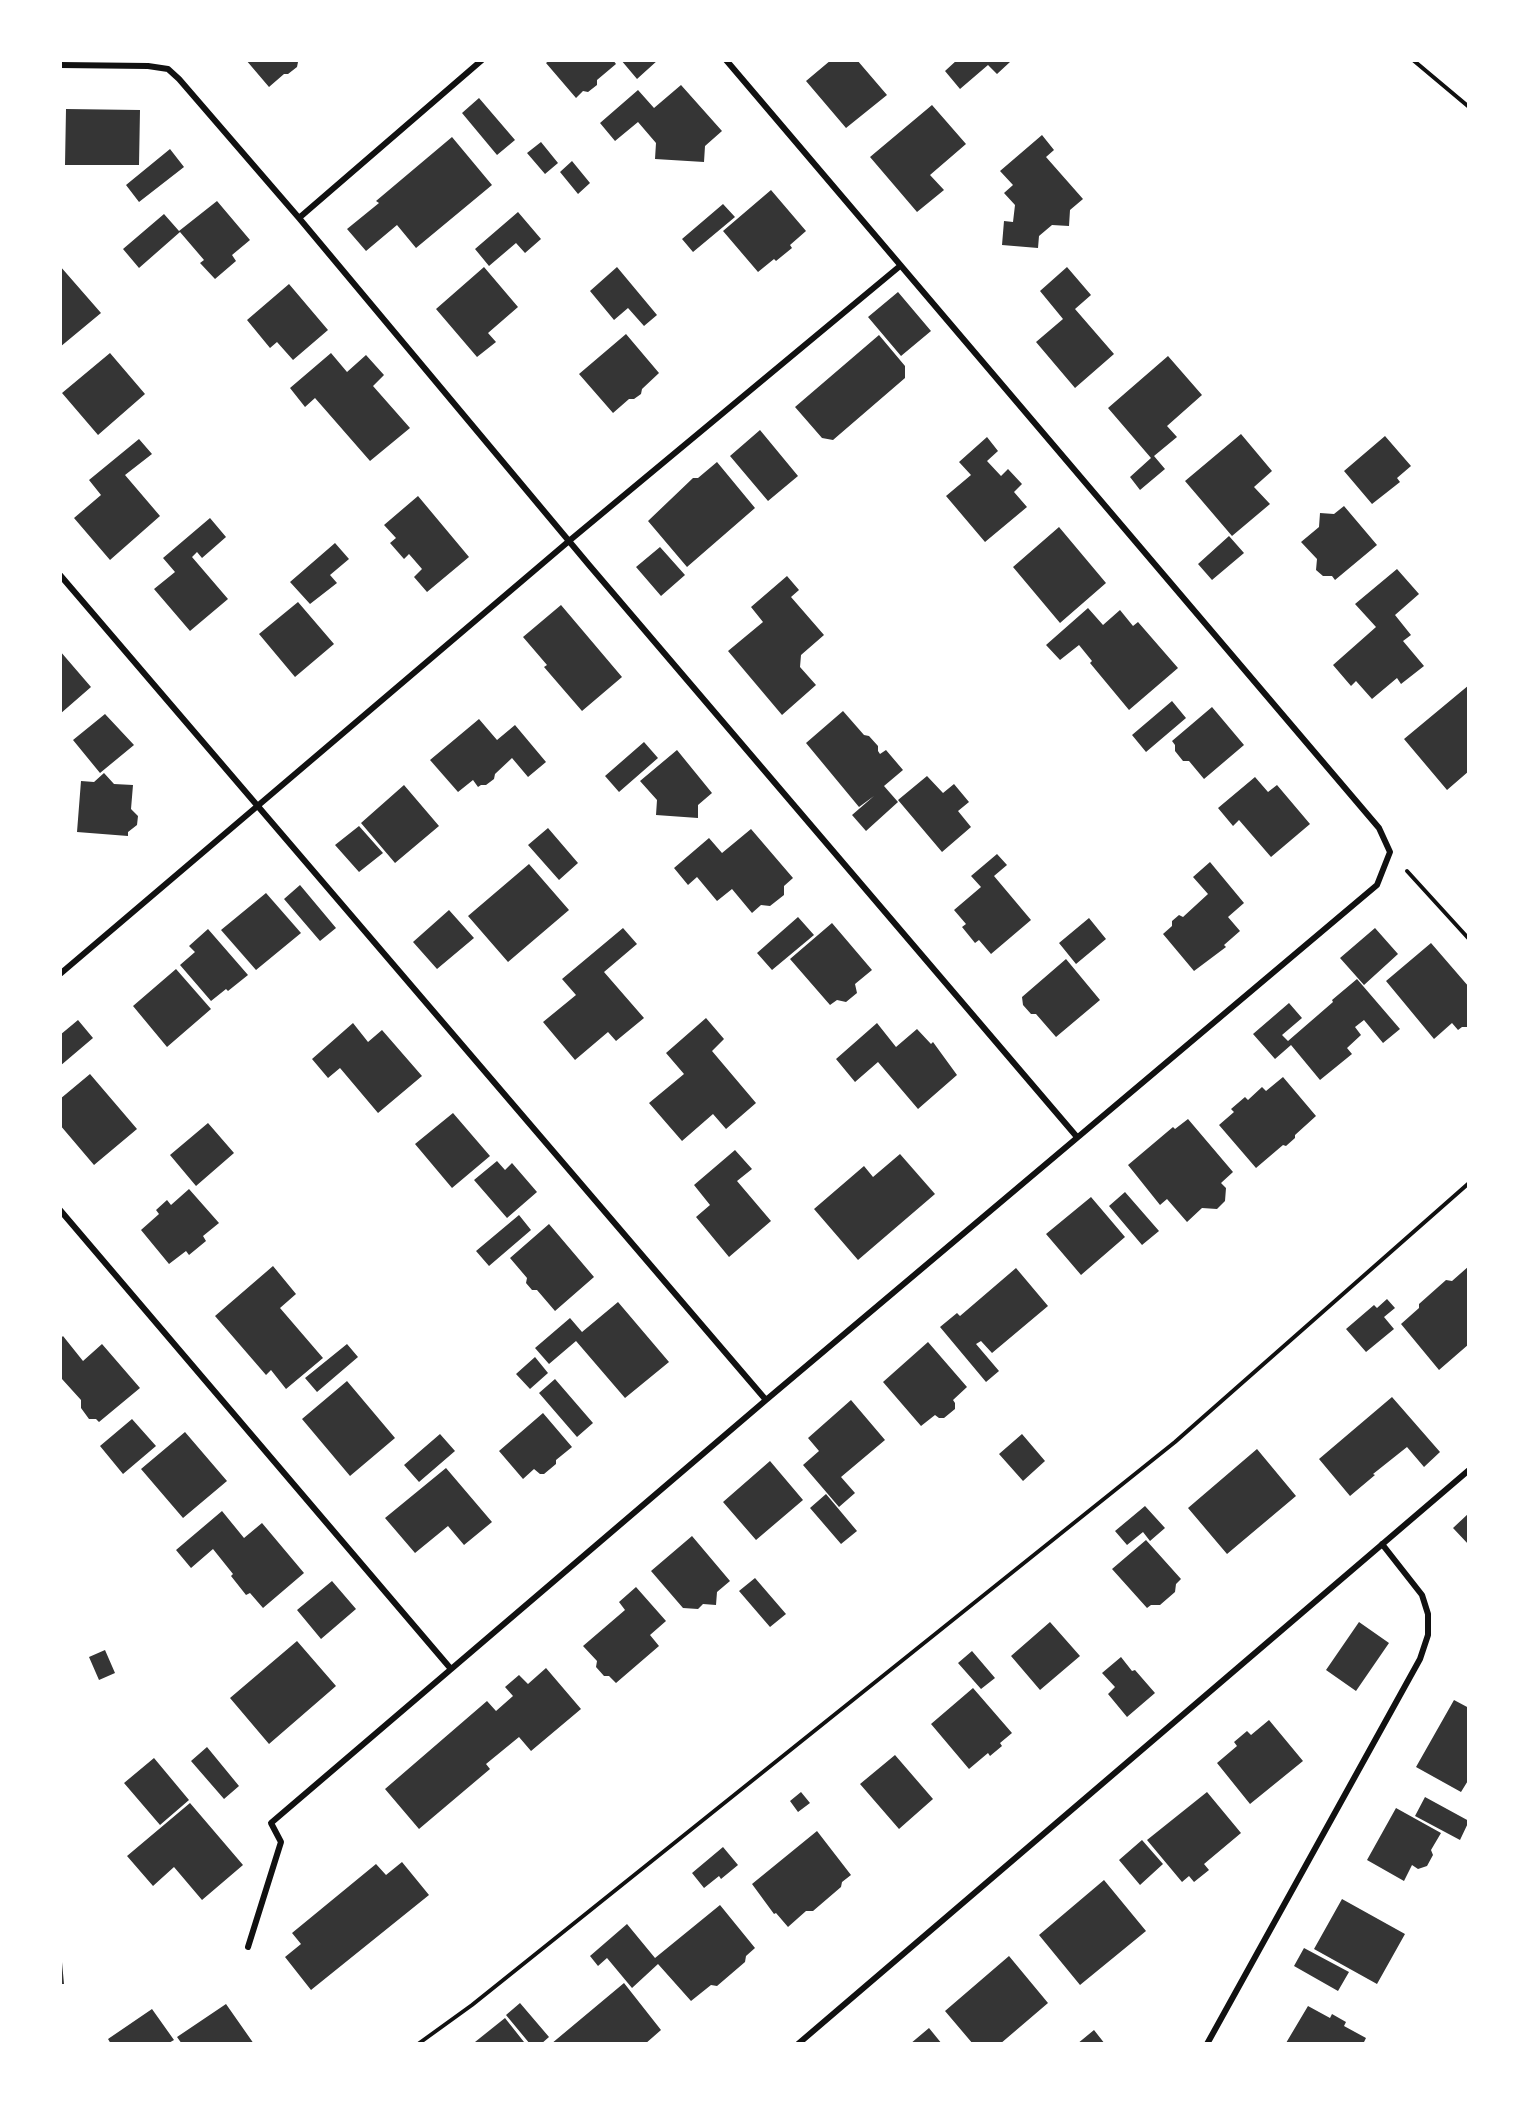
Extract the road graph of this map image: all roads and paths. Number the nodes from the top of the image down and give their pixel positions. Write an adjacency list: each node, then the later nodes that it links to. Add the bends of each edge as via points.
1 (482, 60): 6 (street)
2 (726, 60): 7 (street)
3 (1413, 60): 5 (path)
4 (60, 65): 6 (street, via 168,69)
5 (1469, 107)
6 (299, 218): 8 (street)
7 (900, 266): 8 (street); 11 (street, via 1379,828)
8 (569, 541): 10 (street); 14 (street)
9 (60, 574): 10 (street)
10 (258, 807): 13 (street); 17 (street)
11 (1390, 852): 12 (path); 14 (street, via 1377,885)
12 (1469, 939)
13 (60, 974)
14 (1077, 1137): 17 (street)
15 (1469, 1183): 22 (path, via 1175,1442 472,2005)
16 (60, 1210): 20 (street)
17 (766, 1400): 20 (street)
18 (1469, 1470): 19 (street)
19 (1382, 1544): 23 (street); 24 (street, via 1422,1594 1428,1614 1428,1635 1420,1659)
20 (451, 1669): 21 (street, via 271,1823 281,1842)
21 (248, 1947)
22 (418, 2044)
23 (798, 2044)
24 (1207, 2044)

